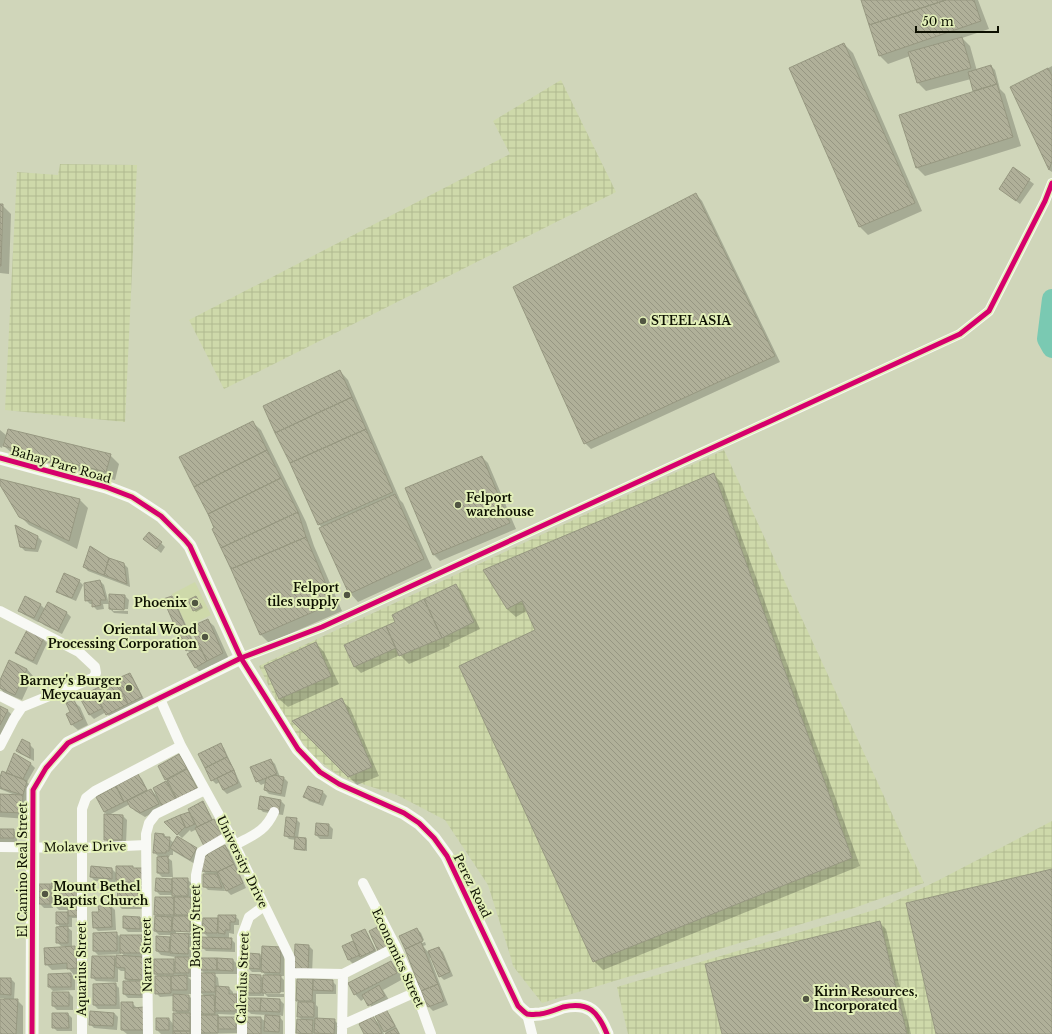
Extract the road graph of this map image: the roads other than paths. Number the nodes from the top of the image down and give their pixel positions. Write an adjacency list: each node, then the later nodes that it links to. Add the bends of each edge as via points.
1 (1052, 183): 4 (street, via 989,311 960,334 322,627)
2 (0, 458): 4 (street, Bahay Pare Road, via 106,487 132,497 162,516 190,546)
3 (0, 611): 7 (street, via 79,652 95,667 96,673 93,678)
4 (241, 658): 6 (street, El Camino Real Street); 24 (street, Perez Road, via 298,749 320,772 339,784 404,814 434,838 447,856 514,999)
5 (0, 696): 7 (street)
6 (160, 699): 9 (street, University Drive); 16 (street, El Camino Real Street, via 68,743 46,768 34,790)
7 (22, 707): 8 (street)
8 (0, 746)
9 (181, 746): 10 (street, University Drive); 17 (street, Aquarius Street, via 94,791 86,798 82,809)
10 (206, 790): 12 (street, University Drive); 13 (street, Narra Street, via 156,814 149,823)
11 (274, 812): 14 (street, via 270,823 262,830)
12 (230, 835): 14 (street, University Drive); 29 (street, Botany Street, via 201,852 196,875)
13 (146, 845): 17 (street, Molave Drive); 28 (street, Narra Street)
14 (235, 845): 19 (street, University Drive)
15 (0, 847): 16 (street, Molave Drive)
16 (32, 847): 17 (street, Molave Drive); 26 (street, El Camino Real Street)
17 (81, 848): 27 (street, Aquarius Street)
18 (362, 883): 20 (street, Economics Street)
19 (264, 906): 21 (street, University Drive, via 290,958); 30 (street, Calculus Street, via 249,917 242,936)
20 (396, 947): 22 (street); 23 (street, Economics Street)
21 (290, 973): 22 (street); 31 (street, University Drive)
22 (343, 974): 25 (street)
23 (416, 992): 25 (street); 32 (street, Economics Street)
24 (528, 1014): 33 (street); 34 (street, via 545,1013 573,1005 584,1006 592,1009 597,1015)
25 (342, 1030)
26 (32, 1034)
27 (82, 1034)
28 (148, 1034)
29 (196, 1034)
30 (242, 1034)
31 (290, 1034)
32 (431, 1034)
33 (532, 1034)
34 (607, 1034)

